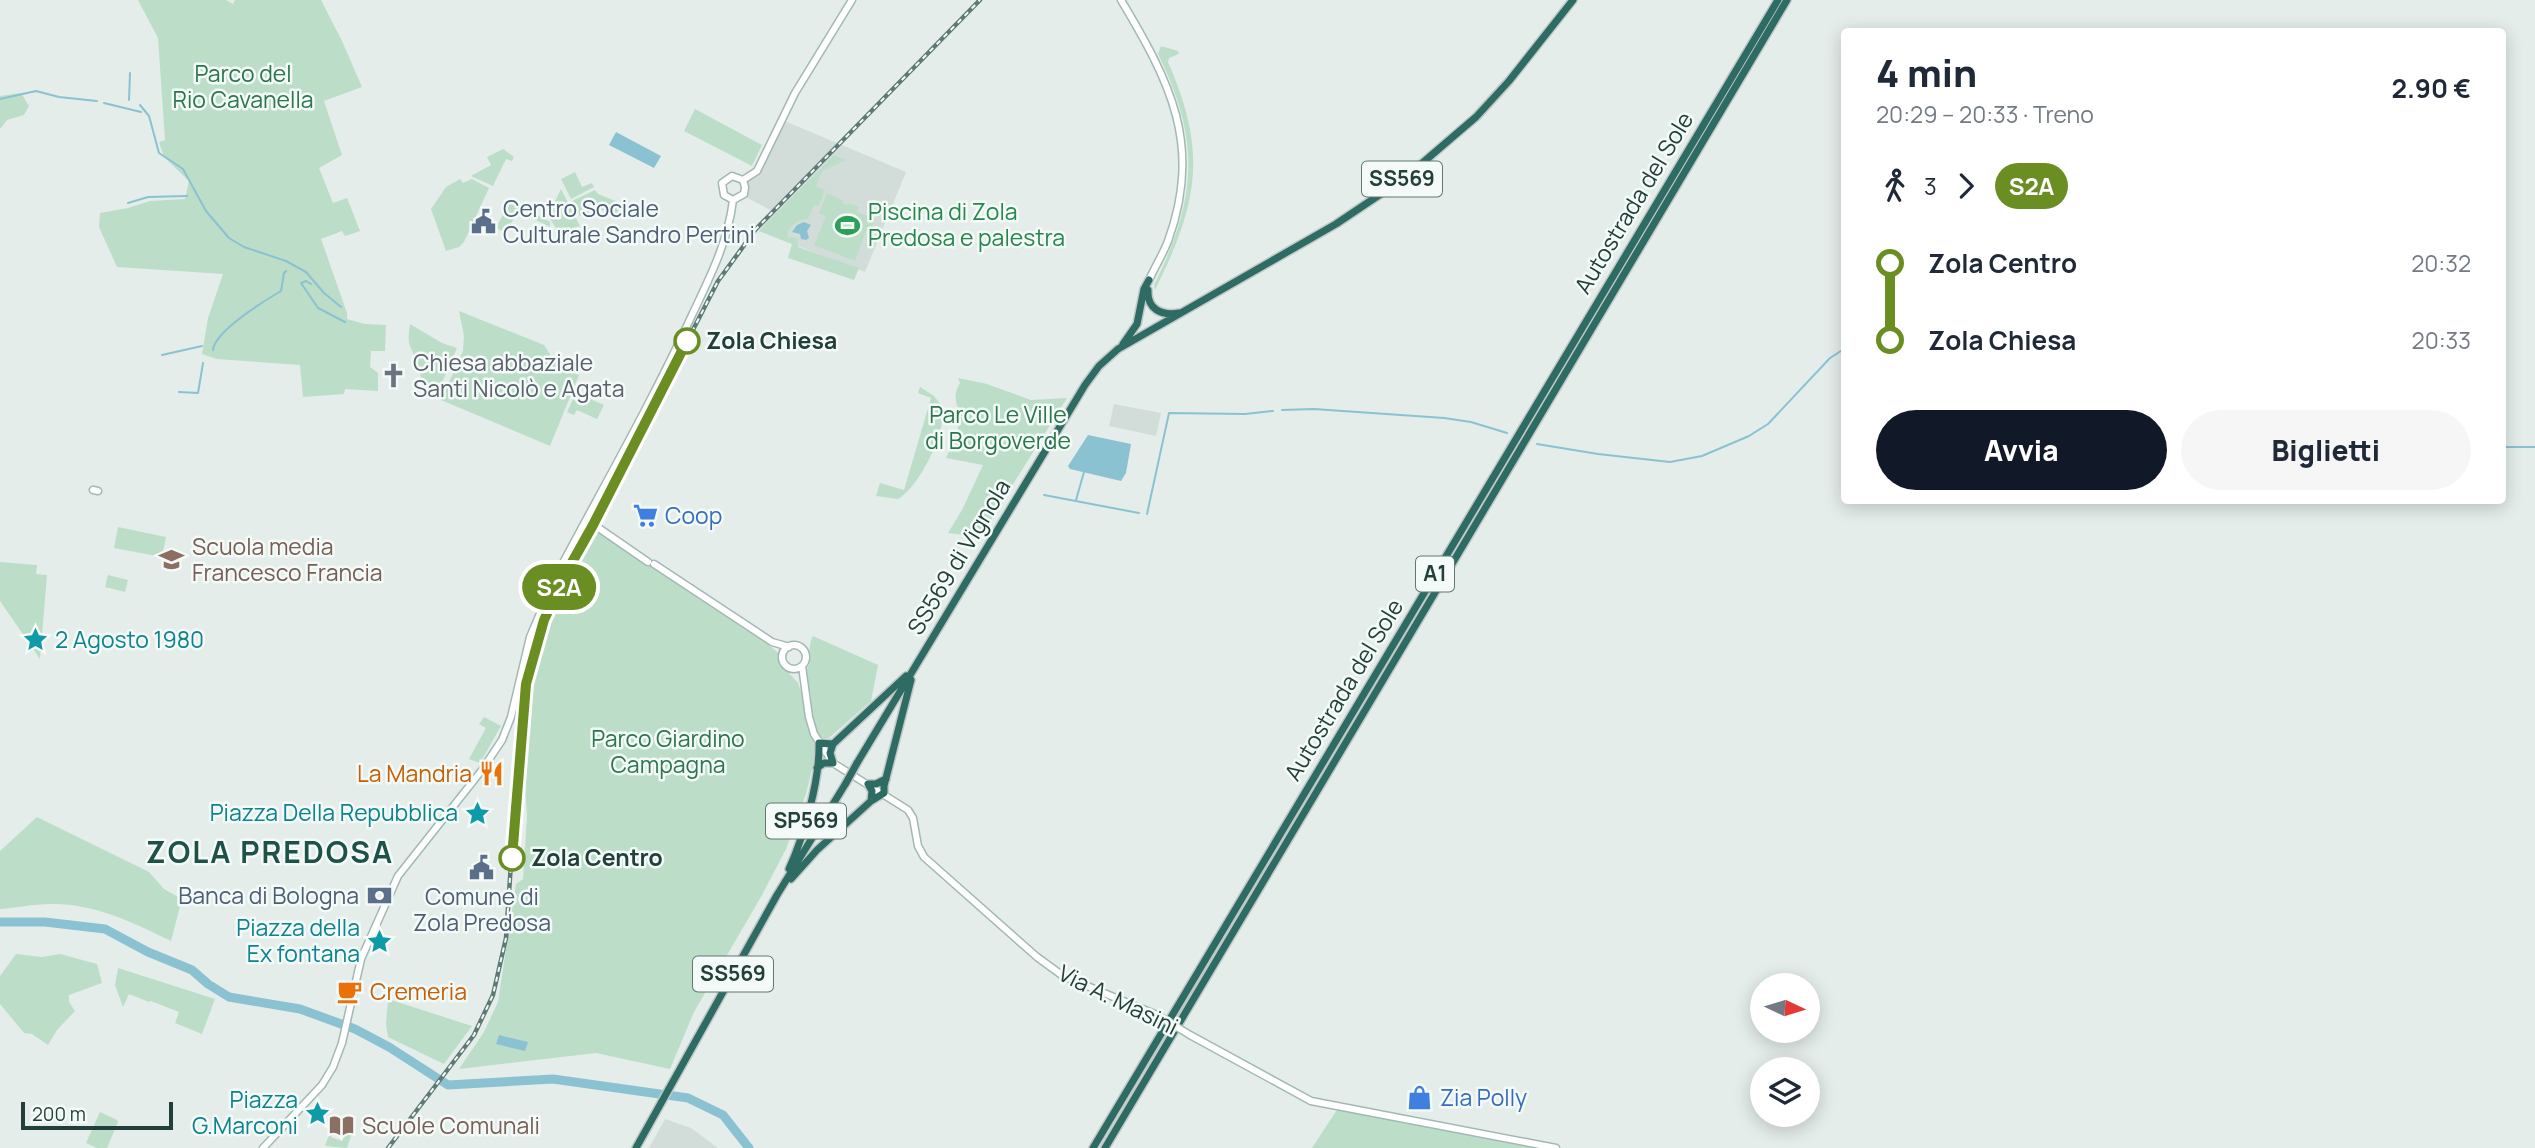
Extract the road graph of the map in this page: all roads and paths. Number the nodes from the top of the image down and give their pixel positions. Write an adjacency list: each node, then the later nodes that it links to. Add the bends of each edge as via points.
1 (852, 0): 6 (main road, via 795,93 757,171)
2 (1121, 0): 8 (main road, via 1166,82 1182,155 1175,219)
3 (1573, 0): 9 (highway, SS569 di Vignola / SS569, via 1509,81 1430,157 1344,219)
4 (1778, 0): 30 (highway, Autostrada del Sole / A1)
5 (1787, 0): 31 (highway, Autostrada del Sole / A1)
6 (743, 180): 7 (main road, via 744,194); 7 (main road, via 732,176 722,184 724,195)
7 (733, 200): 11 (main road, via 726,238 676,351)
8 (1149, 279): 9 (highway, SS569, via 1147,298 1154,309 1168,314); 10 (highway, SS569, via 1137,324)
9 (1189, 309): 10 (highway, SS569 di Vignola / SS569)
10 (1118, 349): 16 (highway, SS569 di Vignola / SS569, via 1085,386)
11 (587, 520): 12 (main road, Via A. Masini); 28 (main road, via 533,630 502,740 397,876 368,940 333,1067)
12 (772, 642): 13 (main road, Via A. Masini); 14 (main road, Via A. Masini)
13 (789, 647): 14 (main road); 15 (main road, Via A. Masini, via 803,650)
14 (782, 658): 17 (main road, Via A. Masini)
15 (802, 666): 17 (main road); 18 (main road, Via A. Masini)
16 (916, 666): 20 (highway); 23 (highway); 27 (highway, SS569 di Vignola / SS569, bridge)
17 (791, 668): 18 (main road, Via A. Masini)
18 (804, 684): 19 (main road, Via A. Masini)
19 (819, 743): 20 (highway); 21 (main road, Via A. Masini); 22 (highway, SP569)
20 (833, 744): 21 (highway)
21 (833, 762): 22 (highway); 24 (main road, Via A. Masini)
22 (817, 768): 27 (highway, SP569, via 806,823)
23 (886, 779): 24 (highway, SP569); 25 (highway)
24 (868, 784): 25 (main road, Via A. Masini); 26 (highway, SP569)
25 (884, 793): 26 (highway, SP569); 32 (main road, Via A. Masini, bridge, via 908,810 918,846 932,866 1063,976 1157,1015 1311,1101)
26 (871, 802): 27 (highway, SP569, via 817,850)
27 (777, 895): 29 (highway, SS569 di Vignola / SS569)
28 (263, 1148)
29 (636, 1148)
30 (1093, 1148)
31 (1105, 1148)
32 (1556, 1148)

